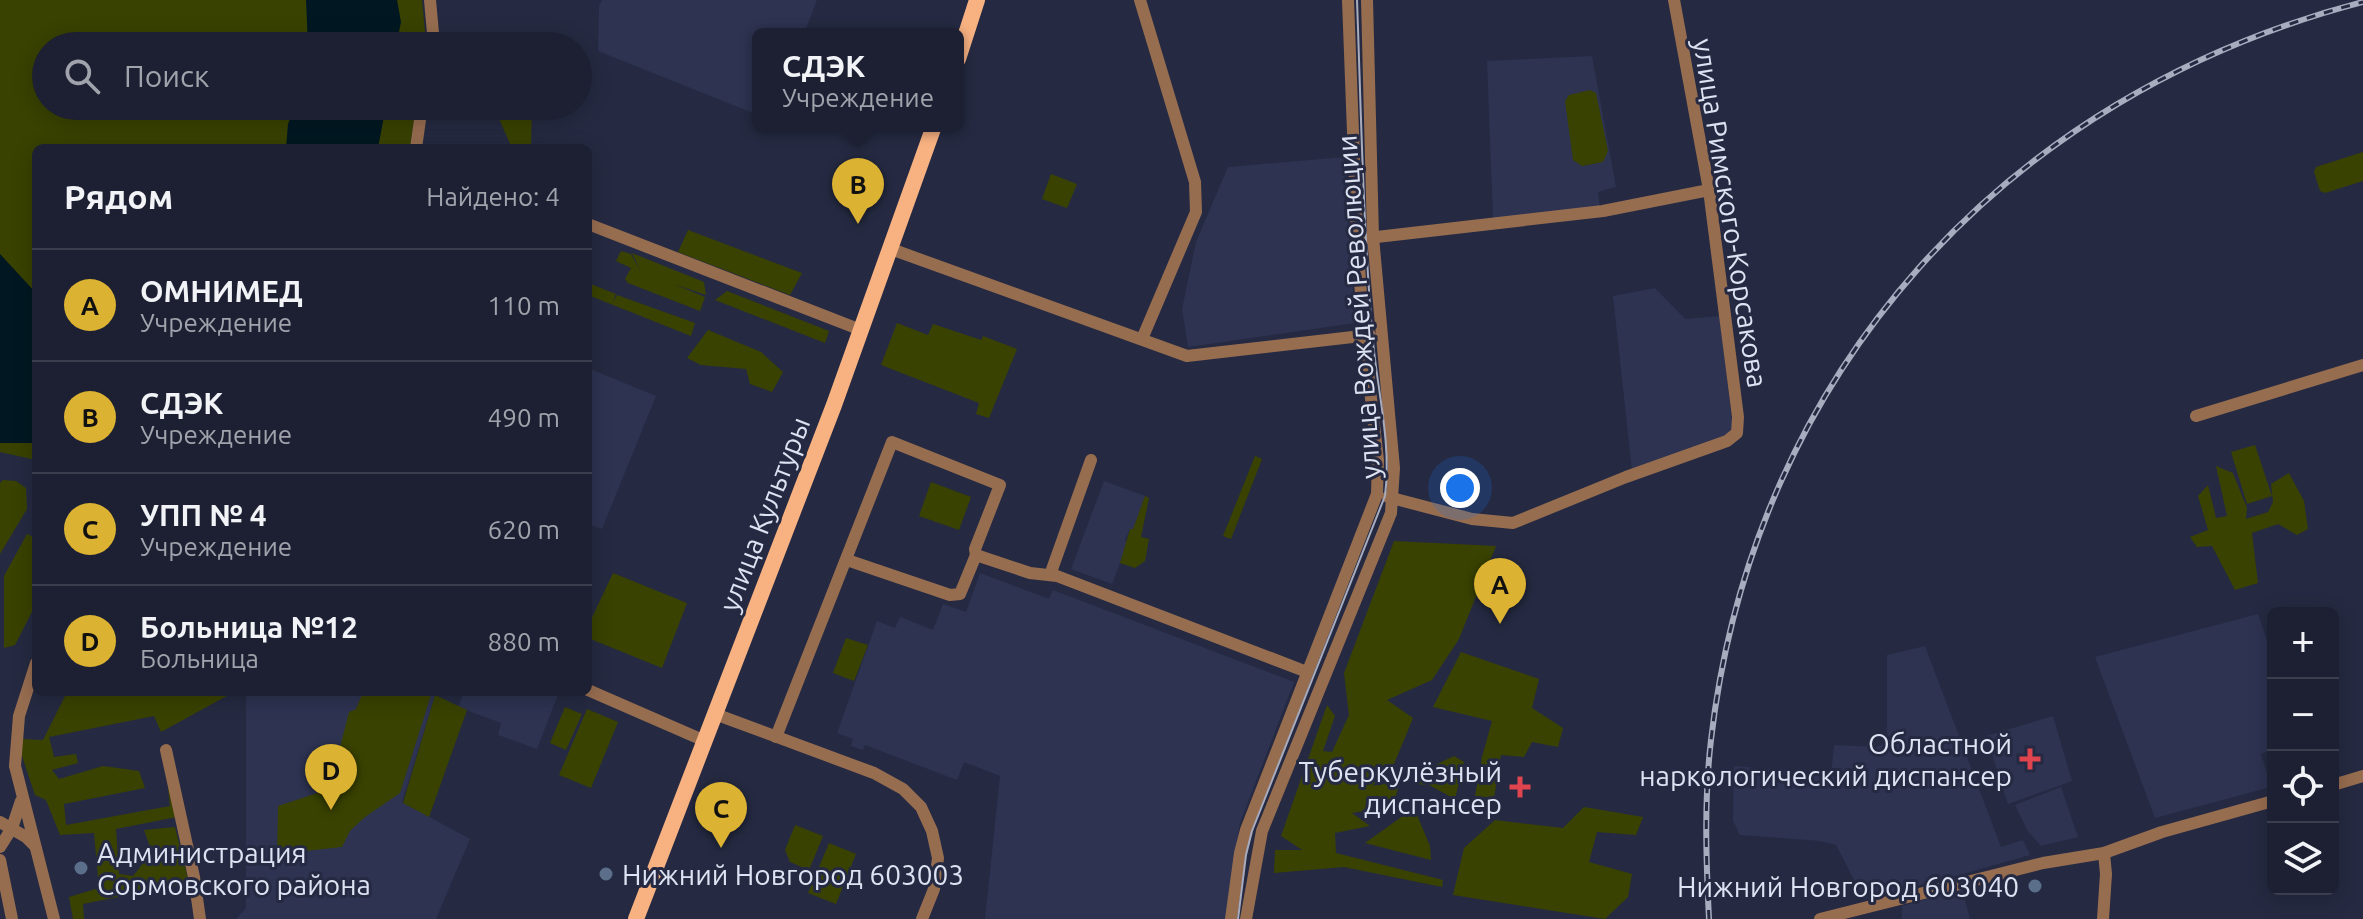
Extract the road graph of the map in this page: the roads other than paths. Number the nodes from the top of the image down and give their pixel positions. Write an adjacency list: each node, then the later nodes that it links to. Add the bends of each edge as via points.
1 (430, 0): 7 (street)
2 (977, 0): 8 (main road)
3 (1140, 0): 20 (street, via 1195,182 1196,212)
4 (1348, 0): 15 (street, улица Вождей Революции)
5 (1367, 0): 14 (street, улица Вождей Революции)
6 (1674, 0): 12 (street, улица Римского-Корсакова)
7 (433, 32)
8 (964, 40)
9 (420, 120): 11 (street)
10 (932, 132): 16 (main road, улица Культуры)
11 (417, 144)
12 (1709, 190): 14 (street, via 1603,211); 25 (street, улица Римского-Корсакова, via 1737,433 1513,523 1472,519)
13 (592, 226): 17 (street)
14 (1373, 237): 15 (street); 18 (street, улица Вождей Революции)
15 (1357, 238): 19 (street, улица Вождей Революции)
16 (891, 249): 17 (main road, улица Культуры); 20 (street)
17 (861, 330): 32 (main road, улица Культуры)
18 (1381, 334): 19 (street); 25 (street, улица Вождей Революции)
19 (1364, 337): 20 (street, via 1187,356); 24 (street, улица Вождей Революции)
20 (1142, 339)
21 (2363, 365): 22 (street)
22 (2196, 416)
23 (1091, 460): 28 (street)
24 (1377, 494): 25 (street); 29 (street, улица Вождей Революции)
25 (1393, 499): 51 (street, улица Вождей Революции, via 1262,831)
26 (976, 555): 27 (street, via 960,594 950,595); 27 (street, via 1000,485 892,442); 28 (street, via 1030,573)
27 (847, 560): 33 (street)
28 (1054, 575): 29 (street)
29 (1307, 672): 50 (street, улица Вождей Революции, via 1246,830)
30 (32, 675): 38 (street, via 15,741)
31 (592, 692): 34 (street)
32 (715, 714): 33 (street); 34 (main road, улица Культуры)
33 (776, 737): 49 (street, via 874,773 903,789 921,807 938,858)
34 (705, 741): 48 (main road, улица Культуры)
35 (166, 750): 47 (street)
36 (2363, 776): 37 (street)
37 (2339, 783)
38 (22, 797): 40 (street); 42 (street)
39 (2267, 803): 43 (street)
40 (6, 825): 41 (street); 42 (street)
41 (0, 847)
42 (37, 849): 46 (street)
43 (2104, 853): 52 (street, via 2043,863); 53 (street)
44 (0, 860): 45 (street)
45 (12, 919)
46 (54, 919)
47 (200, 919)
48 (636, 919)
49 (922, 919)
50 (1231, 919)
51 (1246, 919)
52 (1820, 919)
53 (2103, 919)

